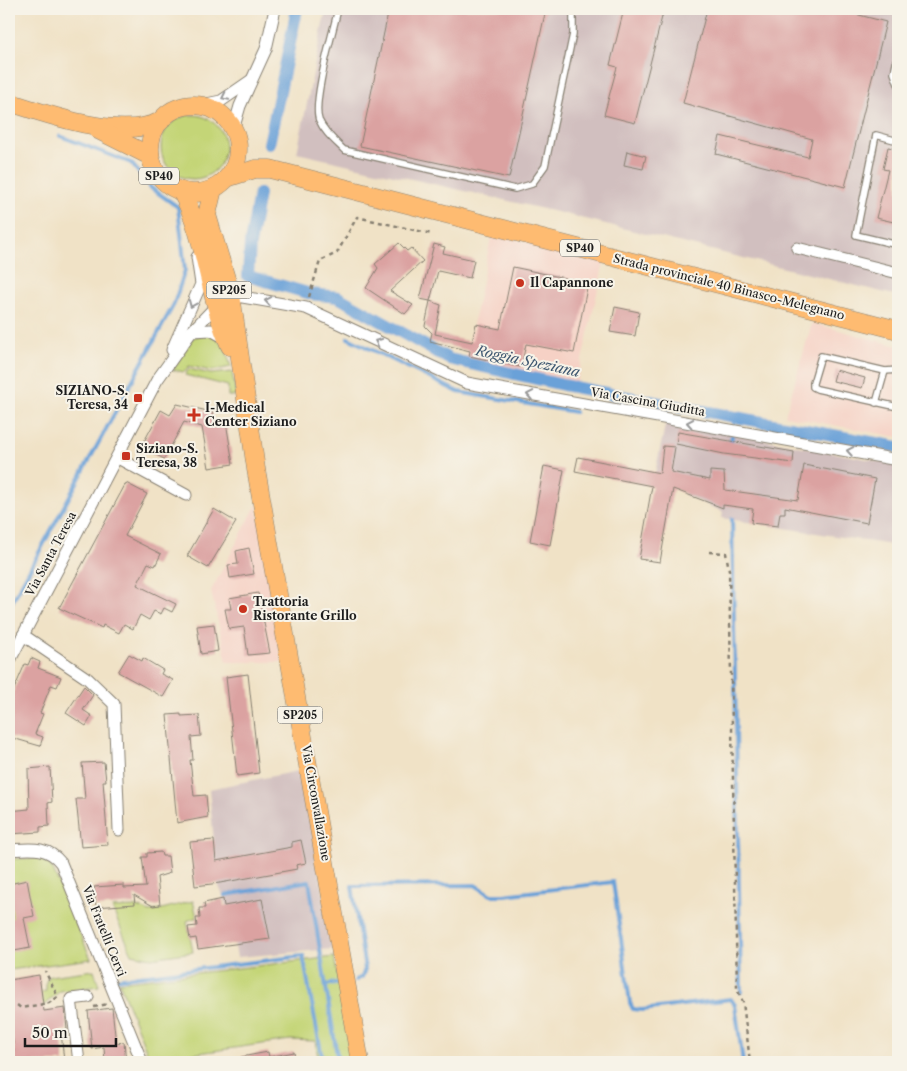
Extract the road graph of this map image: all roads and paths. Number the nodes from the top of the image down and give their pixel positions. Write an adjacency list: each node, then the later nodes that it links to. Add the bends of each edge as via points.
1 (275, 9): 5 (street, via 266,49)
2 (338, 9): 3 (lane, via 317,102 319,120 329,136 344,150 514,189 532,184 545,166 573,34)
3 (574, 9)
4 (898, 54): 6 (lane, via 894,73)
5 (251, 80): 8 (street, one-way to 8, via 221,101); 11 (street)
6 (898, 84)
7 (9, 102): 10 (main road, SP40)
8 (196, 106): 9 (main road, SP40, via 170,112); 11 (main road, Strada provinciale 40 Binasco-Melegnano / SP40, via 218,113)
9 (160, 121): 10 (main road, SP40, via 137,129); 13 (main road, SP40, via 152,138)
10 (84, 123): 13 (main road, SP40)
11 (235, 137): 14 (main road, Strada provinciale 40 Binasco-Melegnano / SP40, via 249,156); 15 (main road, via 234,168)
12 (898, 140): 20 (lane, via 876,135 856,235)
13 (150, 156): 17 (main road, SP40, via 161,178)
14 (270, 168): 15 (main road, Strada provinciale 40 Binasco-Melegnano / SP40); 27 (main road, Strada provinciale 40 Binasco-Melegnano / SP40)
15 (227, 178): 16 (main road, Strada provinciale 40 Binasco-Melegnano / SP40)
16 (213, 189): 17 (main road, SP40, via 192,193); 18 (main road, SP205)
17 (181, 191): 18 (main road, SP205)
18 (201, 218): 23 (main road, SP205); 25 (main road, SP205); 30 (street, one-way to 30, via 193,233 200,284)
19 (432, 234): 24 (path, via 357,217 337,253 320,261)
20 (898, 245)
21 (797, 248): 22 (street)
22 (898, 273)
23 (231, 295): 29 (main road, SP205); 36 (street, Via Cascina Giuditta, one-way to 23, via 467,383 306,308)
24 (308, 300)
25 (216, 306): 26 (street); 28 (main road, SP205)
26 (192, 331): 28 (street, via 211,330); 30 (street)
27 (896, 332)
28 (227, 339): 29 (main road, SP205)
29 (240, 367): 50 (main road, Via Circonvallazione / SP205)
30 (163, 370): 35 (street, Via Santa Teresa)
31 (898, 370): 32 (lane)
32 (884, 371): 33 (lane); 33 (lane, via 825,356 819,359 813,387)
33 (876, 403): 34 (lane)
34 (898, 407)
35 (118, 458): 37 (street); 39 (street, Via Santa Teresa)
36 (898, 460)
37 (186, 494)
38 (709, 552): 51 (path, via 726,553 729,570 737,989 743,1002)
39 (23, 635): 40 (street, Via Santa Teresa); 41 (street, via 88,679 114,704)
40 (9, 662)
41 (119, 830)
42 (9, 850): 49 (street, Via Fratelli Cervi, via 44,850 61,863)
43 (45, 971): 46 (path, via 58,996 49,1003 21,1008)
44 (88, 997): 48 (street, via 71,999)
45 (108, 1004): 47 (path)
46 (17, 1005)
47 (99, 1006)
48 (79, 1062)
49 (142, 1062)
50 (360, 1062)
51 (750, 1062)

